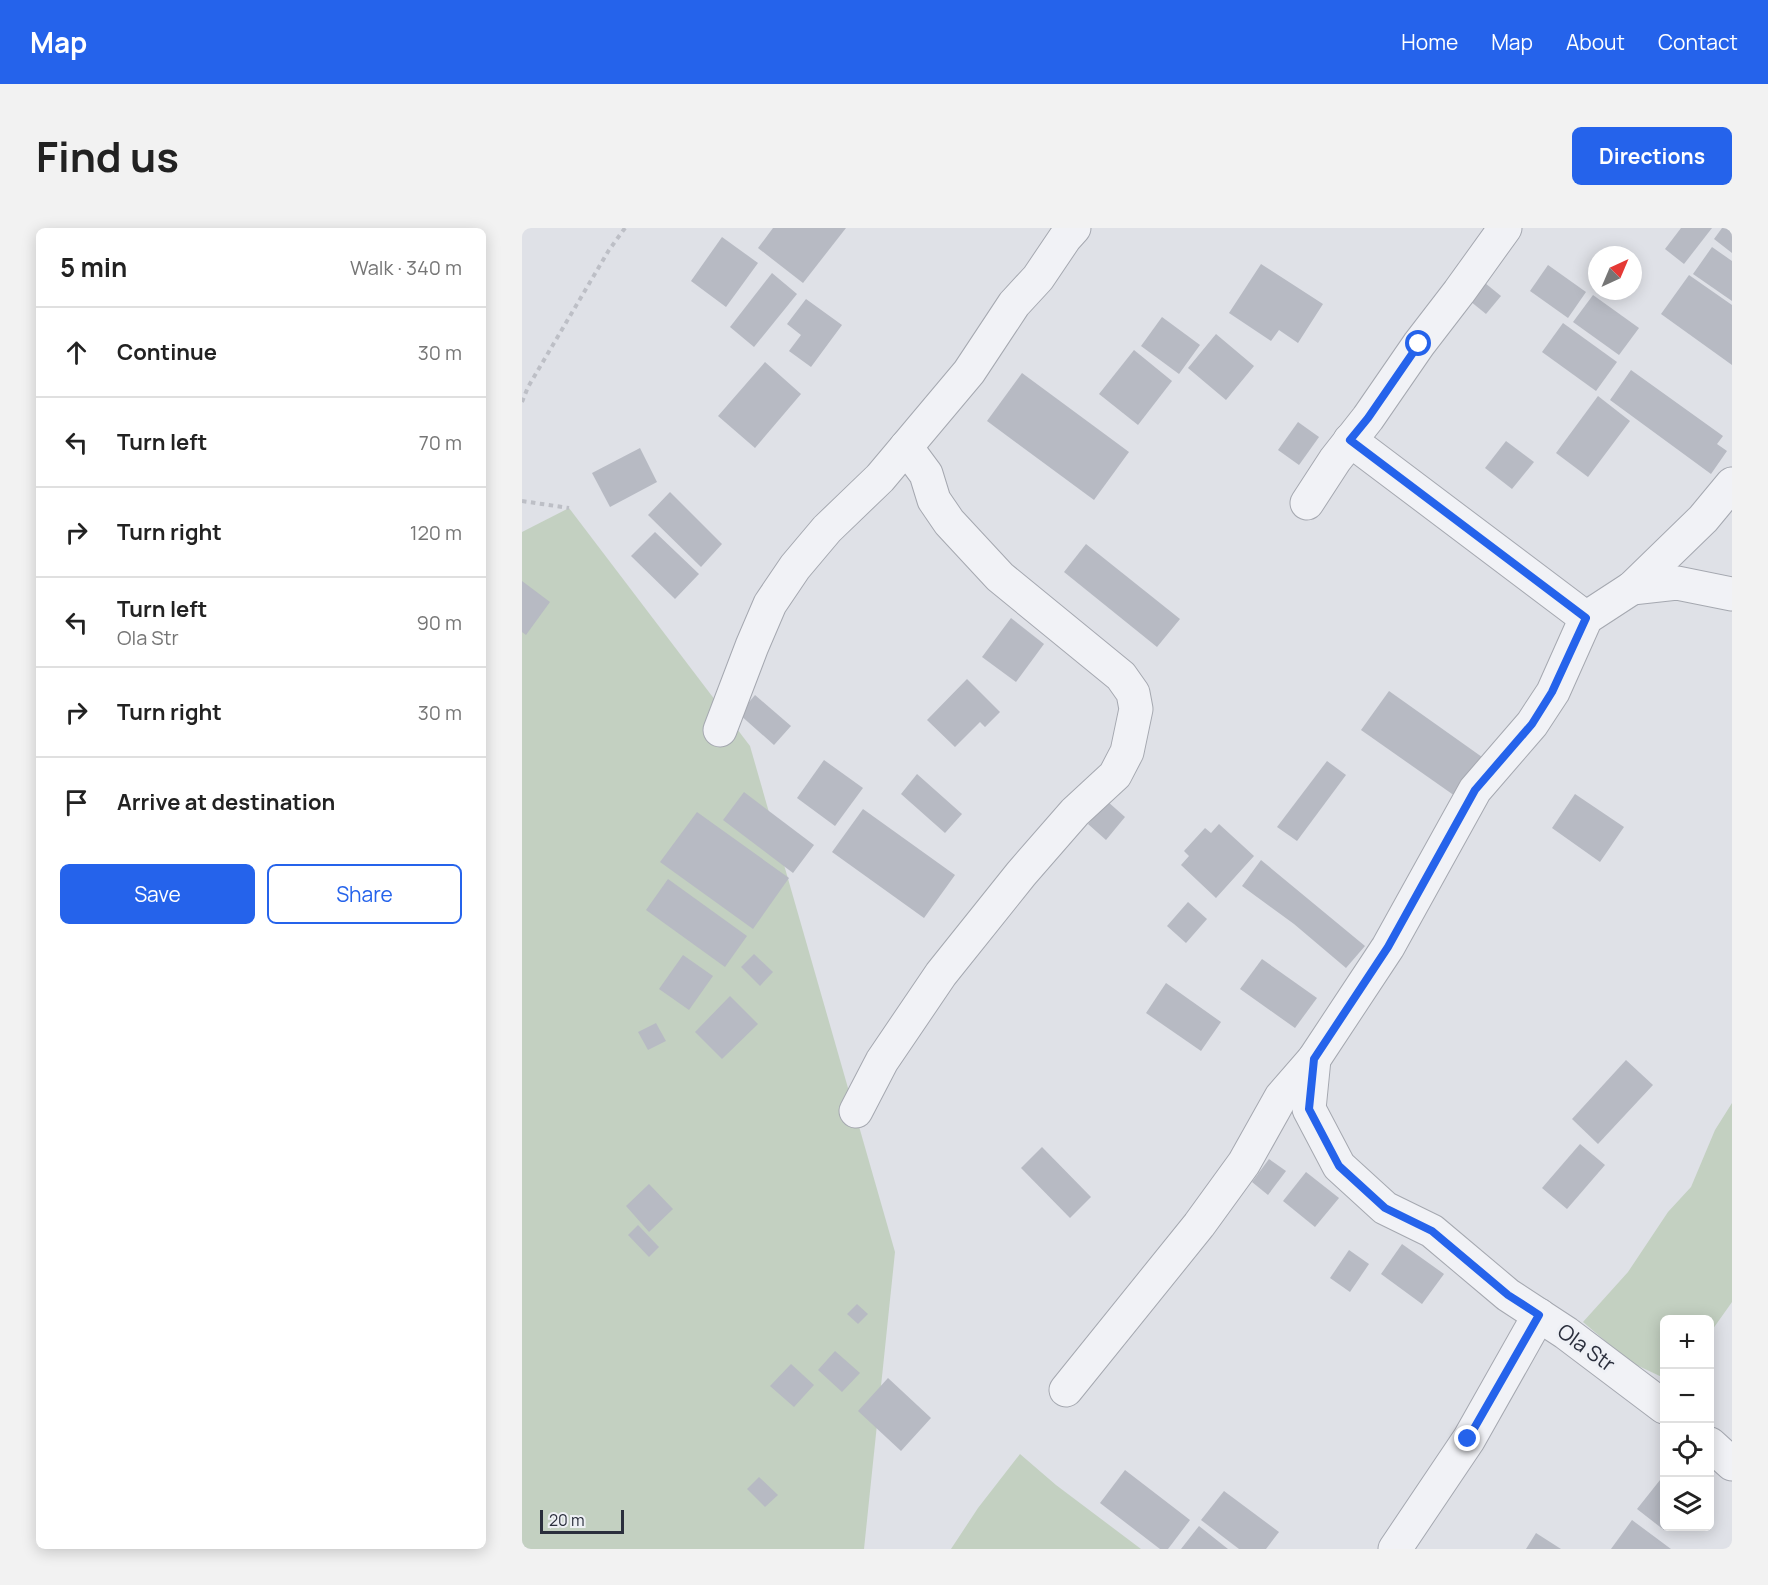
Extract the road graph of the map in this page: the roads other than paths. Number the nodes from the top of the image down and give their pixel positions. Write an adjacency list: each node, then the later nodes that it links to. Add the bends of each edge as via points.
1 (1074, 228): 4 (street, via 1014,304 969,372)
2 (1505, 228): 3 (street)
3 (1350, 440): 6 (street); 9 (street)
4 (906, 447): 10 (street, via 827,529 770,604); 12 (street, via 926,474 934,500 949,522 1000,577 1121,676 1133,693 1136,709 1127,752 1115,775 1067,820 941,974 882,1062)
5 (1732, 484): 7 (street, via 1703,519)
6 (1307, 503)
7 (1632, 588): 8 (street, via 1677,583); 9 (street)
8 (1732, 594)
9 (1586, 618): 11 (street, via 1552,692 1532,724 1475,790 1388,947)
10 (720, 730)
11 (1314, 1059): 13 (street, Ola Str, via 1309,1109 1339,1166 1385,1208 1432,1231 1508,1295); 14 (street, via 1281,1097 1244,1163 1199,1225)
12 (856, 1112)
13 (1539, 1315): 15 (street, Ola Str); 18 (street, via 1468,1439)
14 (1066, 1390)
15 (1660, 1403)
16 (1714, 1448): 17 (street)
17 (1732, 1464)
18 (1395, 1549)

